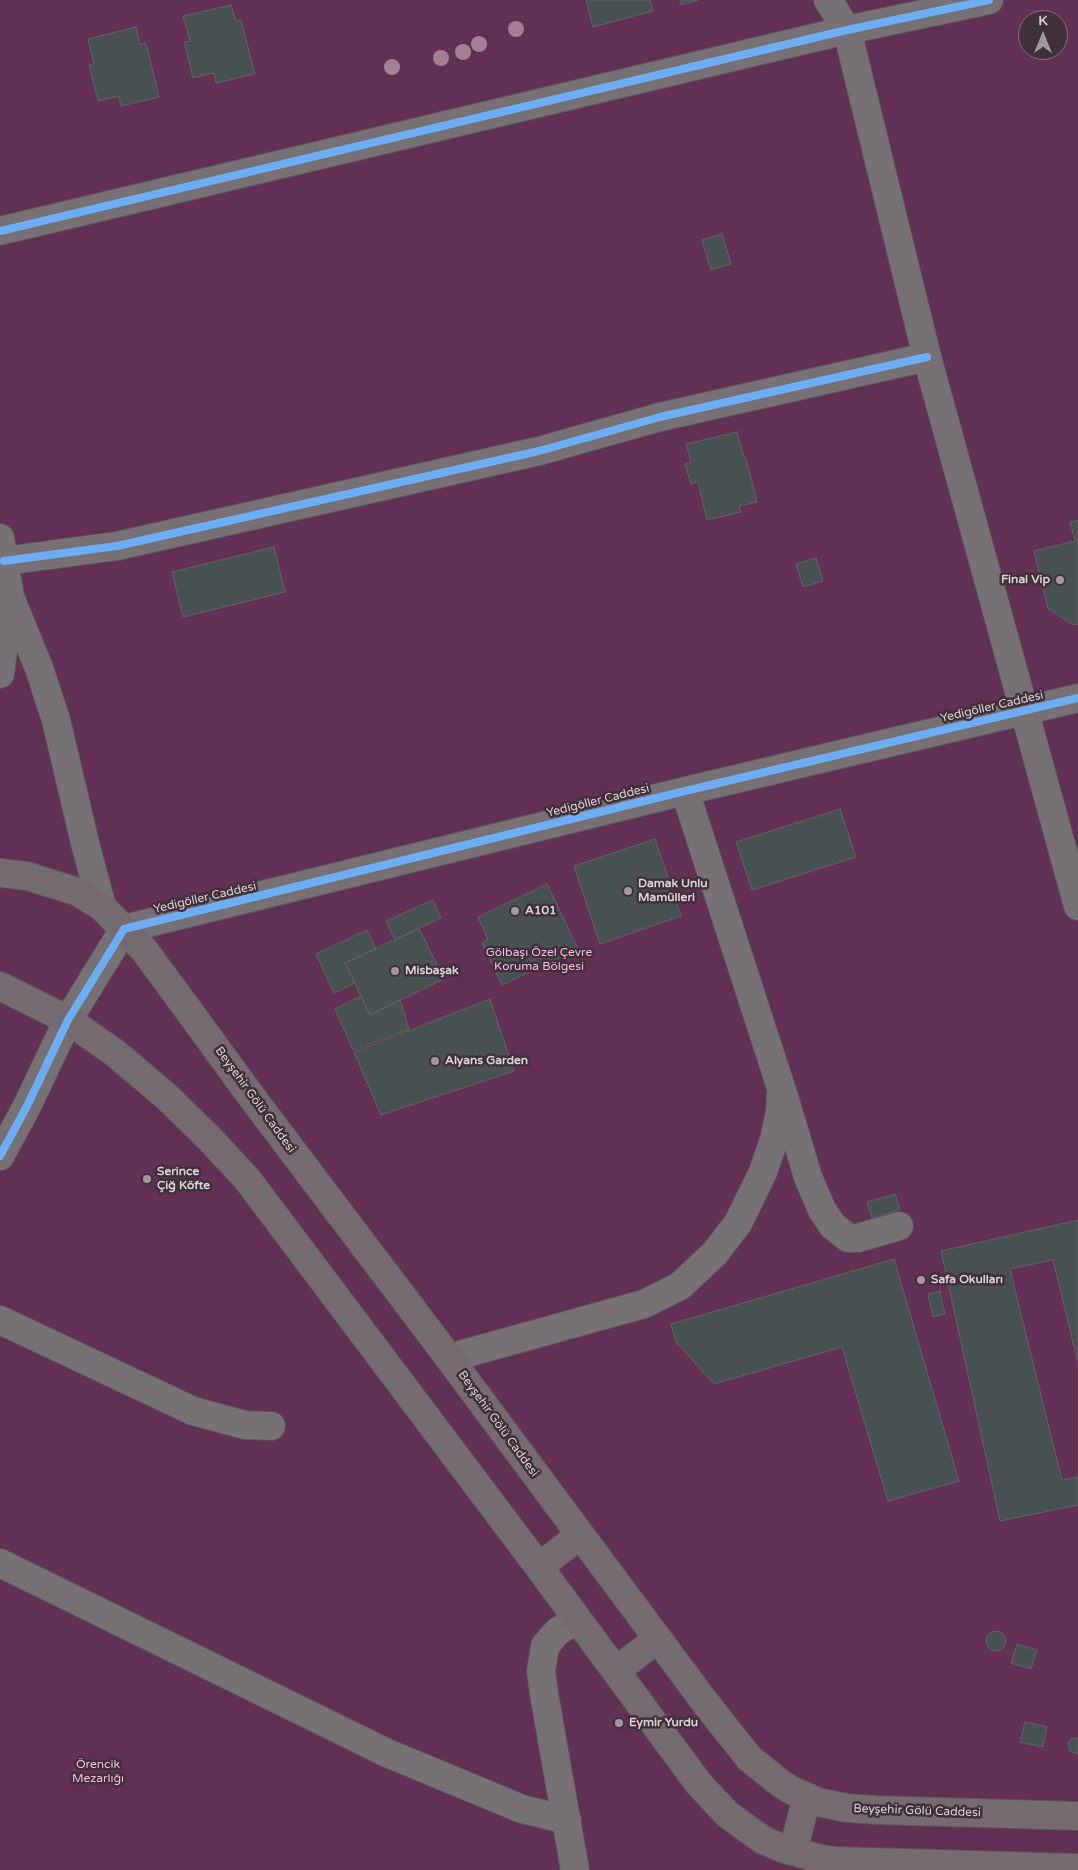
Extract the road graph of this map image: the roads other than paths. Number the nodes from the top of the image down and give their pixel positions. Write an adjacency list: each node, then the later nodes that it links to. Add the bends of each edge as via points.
1 (828, 0): 3 (street)
2 (989, 0): 3 (street)
3 (847, 30): 4 (street); 5 (street)
4 (0, 231)
5 (927, 357): 6 (street, via 660,417 539,451 117,546); 10 (street)
6 (2, 549): 7 (street)
7 (10, 597): 8 (street); 14 (street, via 56,720)
8 (0, 674)
9 (1078, 698): 10 (street, Yedigöller Caddesi)
10 (1024, 711): 11 (street, Yedigöller Caddesi); 13 (street)
11 (685, 791): 15 (street, Yedigöller Caddesi); 18 (street)
12 (0, 873): 14 (main road, Beyşehir Gölü Caddesi, via 56,884 78,892)
13 (1078, 906)
14 (102, 907): 15 (main road, Beyşehir Gölü Caddesi)
15 (124, 928): 17 (street); 22 (main road, Beyşehir Gölü Caddesi, via 145,950)
16 (0, 986): 17 (main road)
17 (68, 1020): 19 (street); 26 (main road, via 115,1053 167,1097 247,1179)
18 (782, 1089): 20 (street, via 808,1178 833,1226 848,1238 858,1238); 22 (street, via 774,1140 763,1172 738,1223 715,1253 680,1286 644,1304)
19 (0, 1156)
20 (899, 1226)
21 (0, 1320): 23 (street, via 193,1411 245,1425)
22 (449, 1358): 24 (main road, Beyşehir Gölü Caddesi)
23 (271, 1426)
24 (580, 1535): 26 (main road); 28 (main road, Beyşehir Gölü Caddesi)
25 (0, 1563): 32 (street, via 387,1753 522,1809)
26 (539, 1567): 27 (main road)
27 (577, 1619): 29 (main road); 32 (street, via 557,1632 545,1646 541,1671)
28 (657, 1639): 29 (main road); 30 (main road, Beyşehir Gölü Caddesi, via 749,1758 780,1783)
29 (616, 1671): 34 (main road, via 699,1784 726,1814)
30 (807, 1797): 31 (main road, Beyşehir Gölü Caddesi, via 847,1808); 34 (main road)
31 (1078, 1816)
32 (567, 1820): 33 (street)
33 (573, 1859): 37 (street)
34 (797, 1861): 35 (main road)
35 (961, 1867): 36 (main road)
36 (1078, 1868)
37 (555, 1870)

